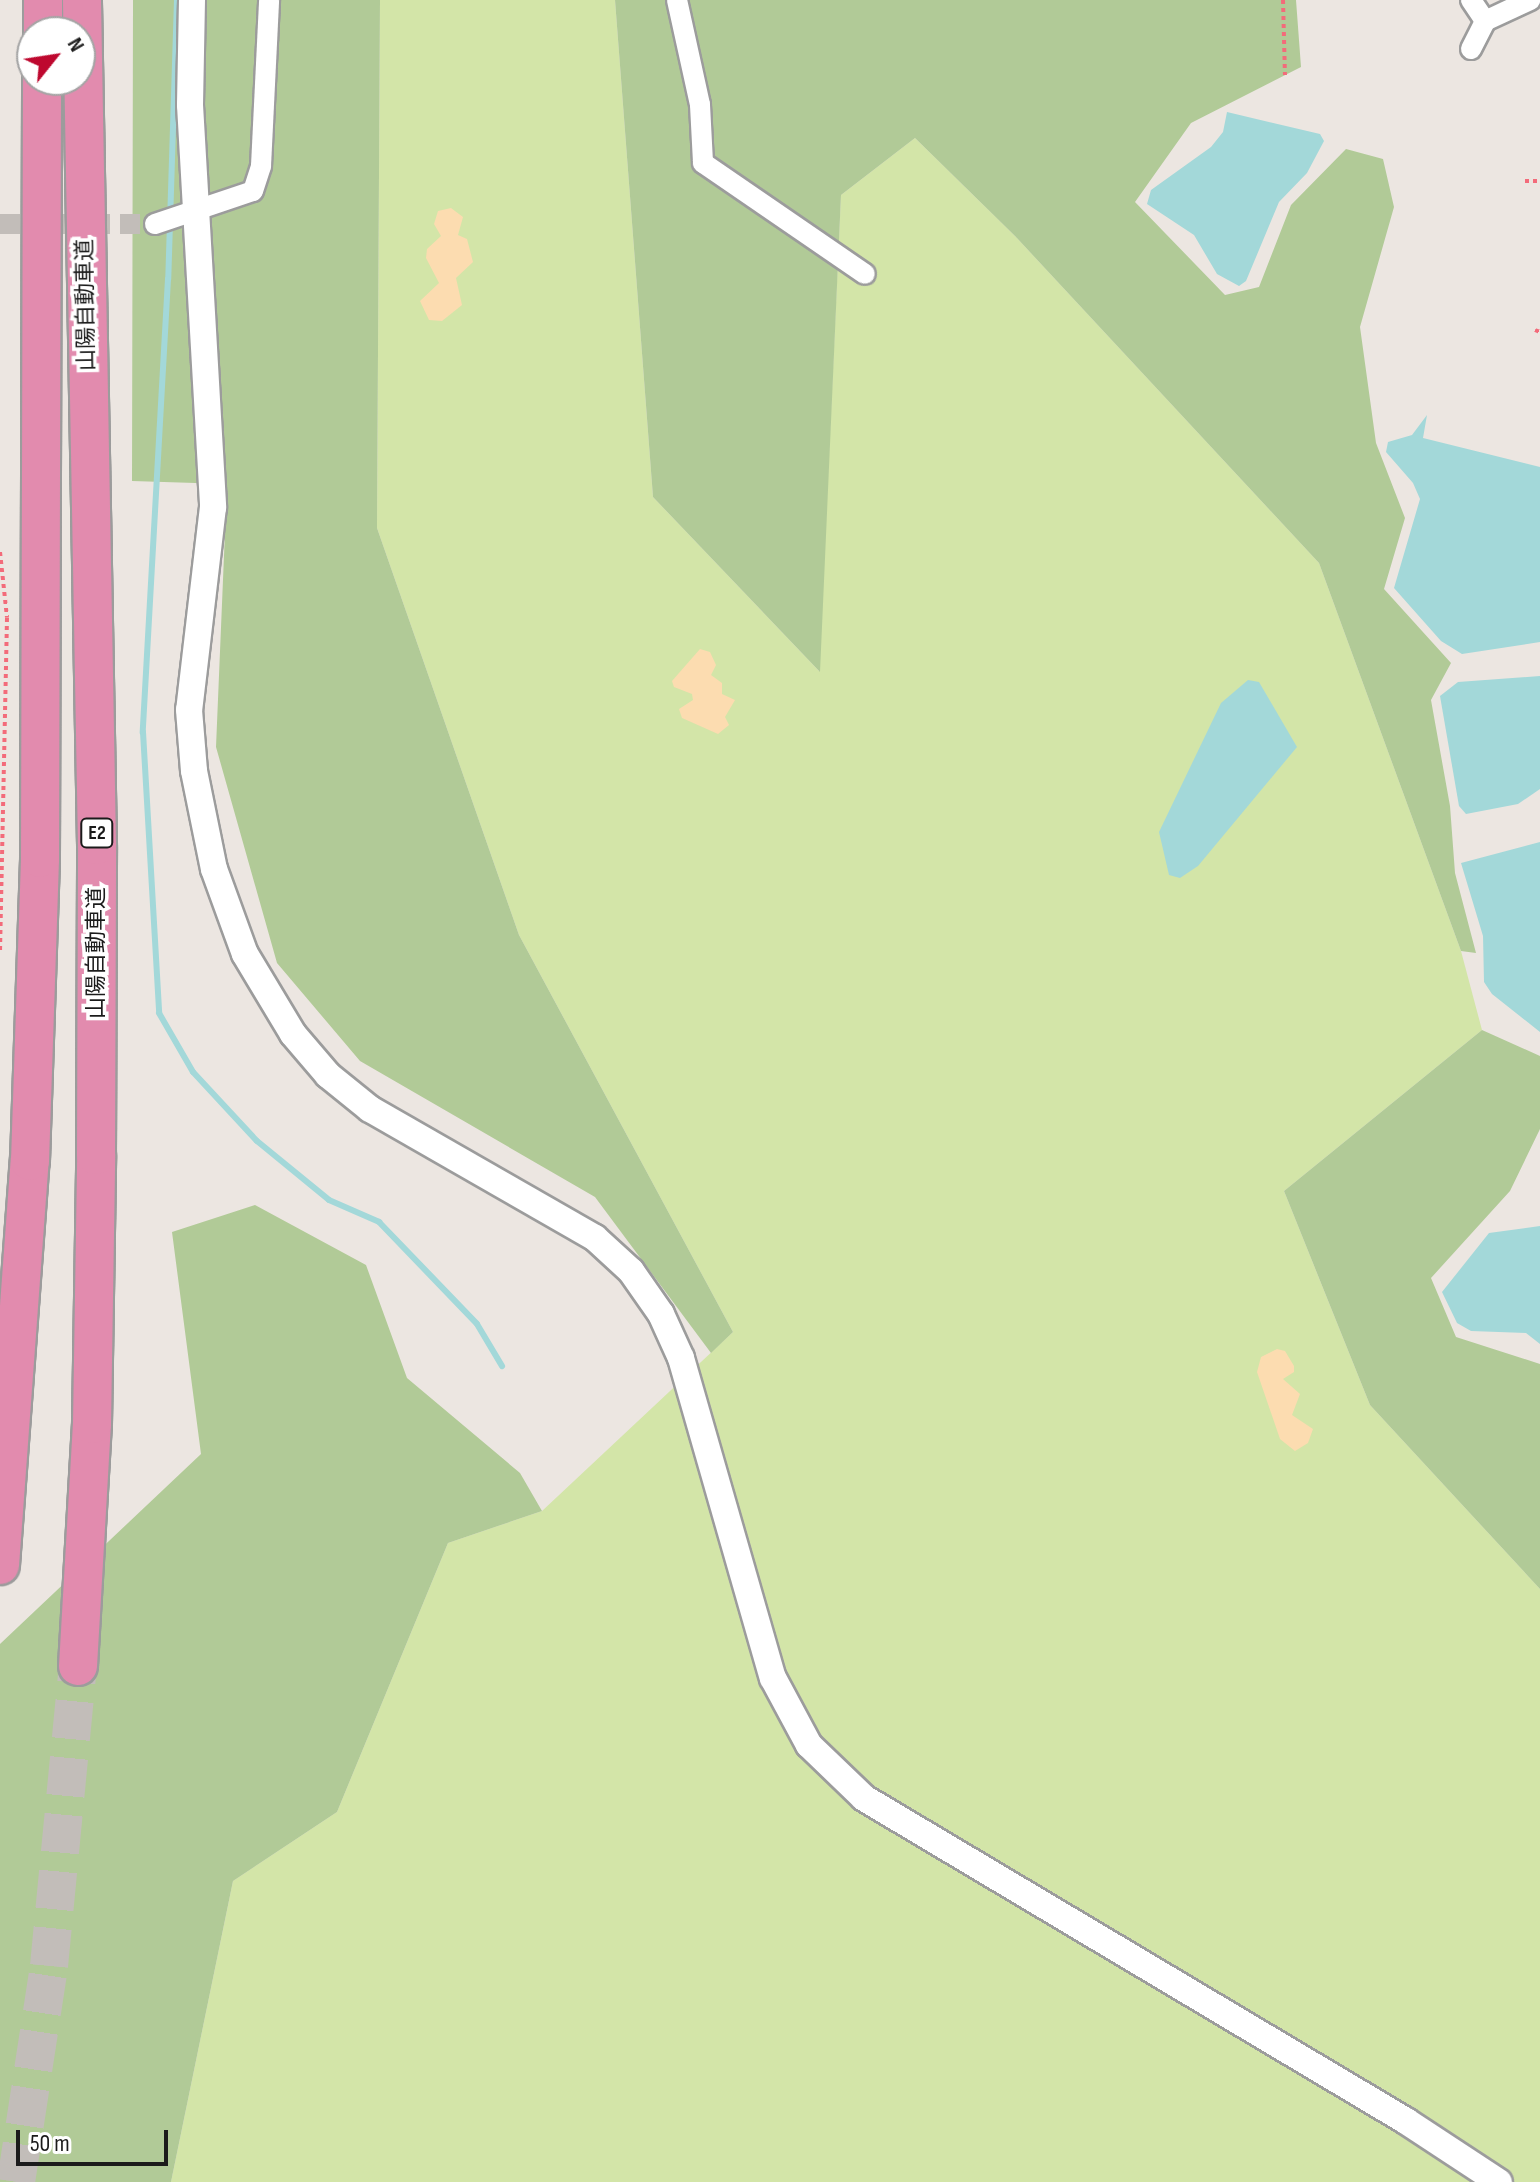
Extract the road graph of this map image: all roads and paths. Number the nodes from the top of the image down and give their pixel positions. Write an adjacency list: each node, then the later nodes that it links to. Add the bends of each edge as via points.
1 (82, 0): 20 (highway, 山陽自動車道 / E2, via 97,1109 92,1424)
2 (192, 0): 14 (street)
3 (269, 0): 14 (street, via 261,166 253,191)
4 (677, 0): 16 (street, via 700,105 703,163)
5 (1283, 0): 10 (path)
6 (1471, 0): 8 (street)
7 (1530, 0): 8 (street)
8 (1485, 21): 9 (street)
9 (1471, 49)
10 (1285, 75)
11 (42, 96): 19 (highway, 山陽自動車道, via 40,858 30,1161)
12 (1525, 181): 13 (path)
13 (1540, 181)
14 (196, 211): 15 (street); 21 (street, via 213,507 189,710 194,771 214,869 245,954 293,1034 328,1075 370,1109 556,1213 617,1254 631,1271 661,1314 681,1358 755,1624 788,1713 809,1745 864,1798 1406,2121)
15 (155, 224)
16 (865, 274)
17 (0, 552): 18 (path, via 7,618)
18 (0, 950)
19 (0, 1565)
20 (78, 1666)
21 (1499, 2182)

